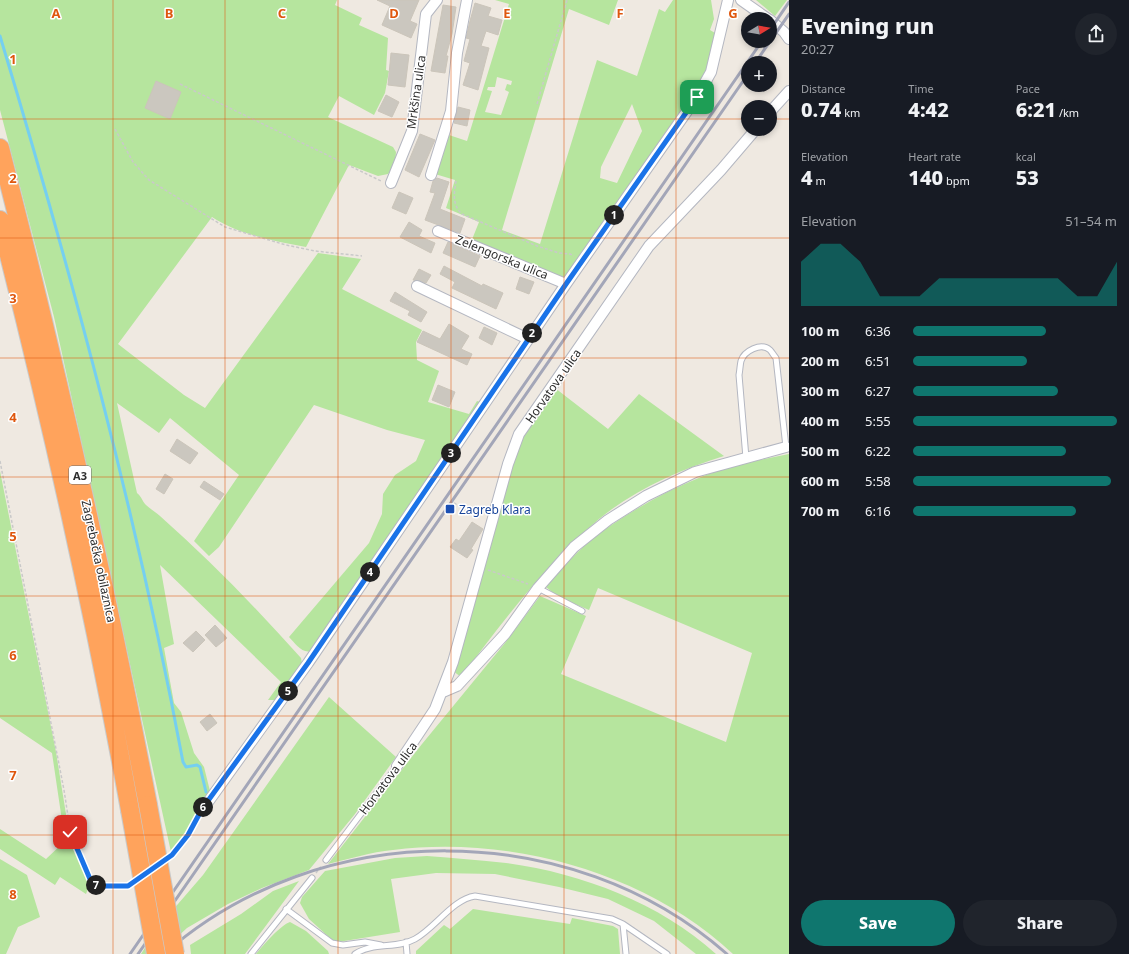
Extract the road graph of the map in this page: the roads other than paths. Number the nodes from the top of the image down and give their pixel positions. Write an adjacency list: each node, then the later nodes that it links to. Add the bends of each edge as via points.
1 (437, 0): 13 (street, Mrkšina ulica, via 426,14 412,131)
2 (467, 0): 12 (street, via 457,53 451,111)
3 (728, 0): 16 (street, Zelengorska ulica, via 720,28 717,52 707,78 678,125)
4 (741, 0): 5 (street)
5 (758, 12)
6 (777, 26): 7 (street)
7 (789, 39)
8 (789, 91): 9 (street)
9 (777, 104)
10 (750, 136): 23 (street, Horvatova ulica, via 649,246 520,434 508,464)
11 (0, 148): 33 (highway, Zagrebačka obilaznica / A3, bridge, via 34,282 117,644)
12 (431, 175)
13 (391, 183)
14 (0, 220): 32 (highway, Zagrebačka obilaznica / A3, bridge, via 67,496 100,647)
15 (438, 231): 16 (street, Zelengorska ulica)
16 (566, 284): 18 (street, Zelengorska ulica)
17 (417, 286): 18 (street)
18 (528, 339): 25 (street, Zelengorska ulica, via 308,663)
19 (786, 447): 20 (street); 20 (lane, via 776,358 765,347 756,348 747,352 741,361 739,374)
20 (746, 458): 21 (street, via 695,472 620,512 574,547)
21 (538, 588): 22 (lane); 23 (street, via 505,634 457,686)
22 (582, 611)
23 (443, 692): 24 (street, Horvatova ulica, via 419,736)
24 (397, 766): 26 (lane, Horvatova ulica)
25 (202, 809)
26 (326, 860)
27 (312, 878): 28 (lane)
28 (286, 909): 31 (lane, via 332,943 342,945 365,942); 34 (lane)
29 (623, 924): 30 (lane, via 612,918 475,896 462,901 414,940); 37 (lane); 38 (lane)
30 (406, 942): 31 (lane); 36 (lane)
31 (384, 946): 35 (lane, via 367,948)
32 (156, 954)
33 (175, 954)
34 (251, 954)
35 (355, 954)
36 (407, 954)
37 (626, 954)
38 (667, 954)

